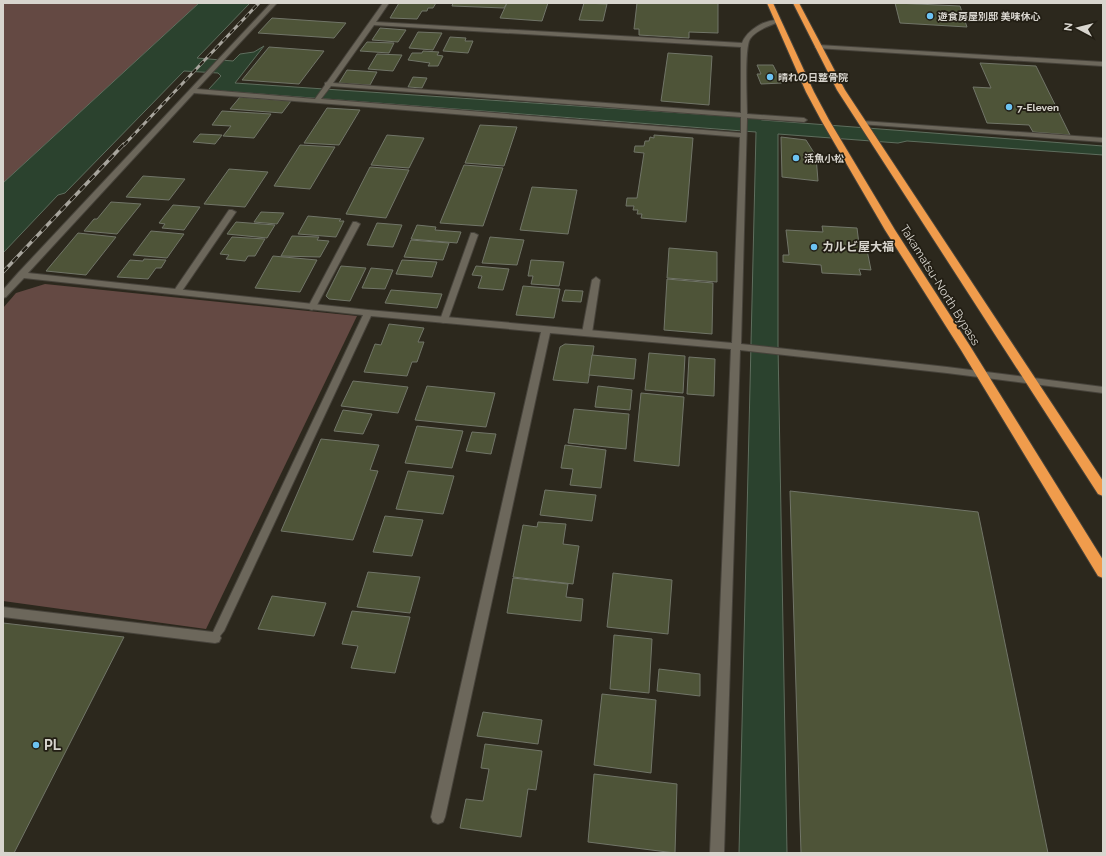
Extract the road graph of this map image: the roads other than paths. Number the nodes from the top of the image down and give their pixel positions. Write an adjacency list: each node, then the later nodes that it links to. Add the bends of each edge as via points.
1 (274, 3): 11 (street)
2 (386, 3): 6 (street)
3 (770, 3): 5 (highway, Takamatsu-North Bypass)
4 (796, 3): 8 (highway, Takamatsu-North Bypass)
5 (777, 21): 7 (street, via 764,25 752,33 746,38); 31 (highway, Takamatsu-North Bypass, via 825,120)
6 (371, 24): 7 (street); 10 (street)
7 (744, 46): 13 (street)
8 (818, 47): 9 (street); 15 (highway, Takamatsu-North Bypass)
9 (1103, 64)
10 (327, 84): 12 (street); 13 (street)
11 (192, 91): 12 (street); 21 (street)
12 (317, 101): 16 (street)
13 (744, 116): 14 (street); 16 (street)
14 (804, 120)
15 (863, 125): 17 (street); 32 (highway, Takamatsu-North Bypass)
16 (744, 134): 30 (street)
17 (1103, 140)
18 (232, 212): 23 (street)
19 (356, 224): 25 (street)
20 (474, 235): 27 (street)
21 (21, 275): 23 (street); 24 (street)
22 (596, 280): 29 (street)
23 (177, 292): 25 (street)
24 (3, 295)
25 (312, 307): 26 (street)
26 (368, 313): 27 (street); 36 (street, via 216,635)
27 (444, 320): 28 (street)
28 (546, 329): 29 (street); 37 (street)
29 (587, 333): 30 (street)
30 (737, 347): 31 (street); 38 (street)
31 (981, 376): 32 (street); 35 (highway, Takamatsu-North Bypass)
32 (1031, 382): 33 (street); 34 (highway, Takamatsu-North Bypass)
33 (1103, 390)
34 (1103, 491)
35 (1103, 572)
36 (3, 612)
37 (438, 817)
38 (717, 853)

